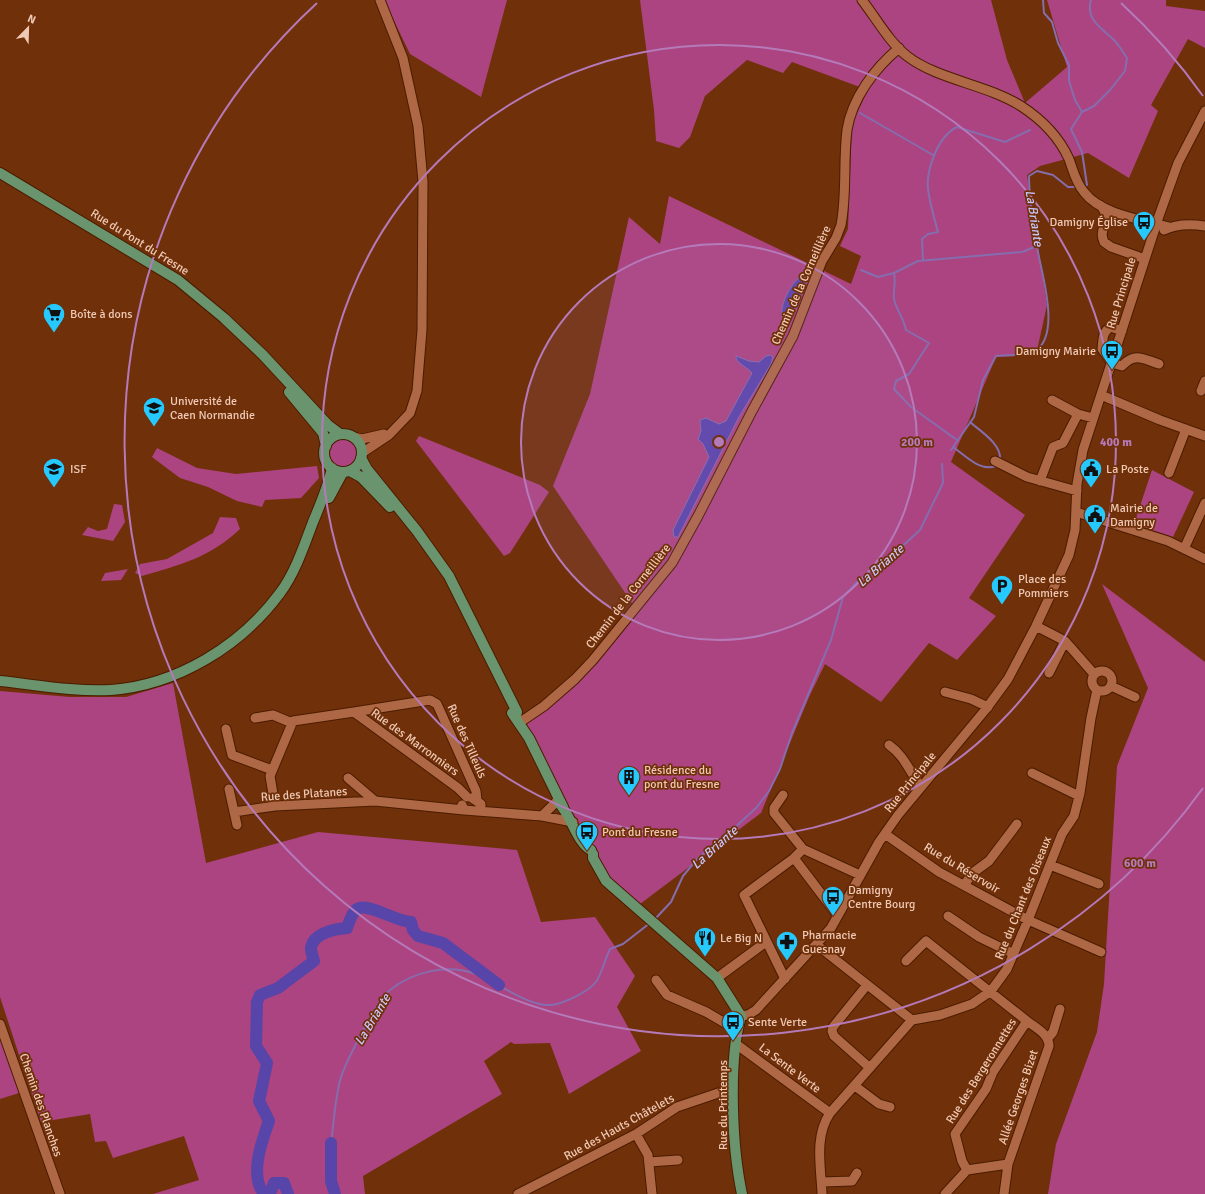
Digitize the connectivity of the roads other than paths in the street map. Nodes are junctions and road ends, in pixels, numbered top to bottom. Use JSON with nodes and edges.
{"nodes":[{"id":1,"x":380,"y":0,"type":"edge"},
{"id":2,"x":862,"y":0,"type":"edge"},
{"id":3,"x":899,"y":48,"type":"junction"},
{"id":4,"x":1205,"y":111,"type":"edge"},
{"id":5,"x":0,"y":173,"type":"edge"},
{"id":6,"x":1099,"y":204,"type":"junction"},
{"id":7,"x":1116,"y":212,"type":"junction"},
{"id":8,"x":1107,"y":218,"type":"junction"},
{"id":9,"x":1156,"y":225,"type":"junction"},
{"id":10,"x":1205,"y":226,"type":"edge"},
{"id":11,"x":1169,"y":227,"type":"junction"},
{"id":12,"x":1152,"y":236,"type":"junction"},
{"id":13,"x":1145,"y":259,"type":"junction"},
{"id":14,"x":1122,"y":331,"type":"junction"},
{"id":15,"x":254,"y":348,"type":"junction"},
{"id":16,"x":1112,"y":363,"type":"junction"},
{"id":17,"x":1159,"y":364,"type":"dead end"},
{"id":18,"x":1205,"y":381,"type":"edge"},
{"id":19,"x":1201,"y":391,"type":"dead end"},
{"id":20,"x":1101,"y":395,"type":"junction"},
{"id":21,"x":1052,"y":400,"type":"dead end"},
{"id":22,"x":1078,"y":414,"type":"junction"},
{"id":23,"x":1093,"y":418,"type":"junction"},
{"id":24,"x":1186,"y":429,"type":"junction"},
{"id":25,"x":394,"y":430,"type":"junction"},
{"id":26,"x":340,"y":434,"type":"junction"},
{"id":27,"x":1205,"y":436,"type":"edge"},
{"id":28,"x":353,"y":437,"type":"junction"},
{"id":29,"x":326,"y":446,"type":"junction"},
{"id":30,"x":362,"y":455,"type":"junction"},
{"id":31,"x":999,"y":463,"type":"dead end"},
{"id":32,"x":332,"y":468,"type":"junction"},
{"id":33,"x":347,"y":472,"type":"junction"},
{"id":34,"x":1169,"y":473,"type":"dead end"},
{"id":35,"x":1040,"y":481,"type":"junction"},
{"id":36,"x":1077,"y":491,"type":"junction"},
{"id":37,"x":1205,"y":503,"type":"edge"},
{"id":38,"x":1076,"y":512,"type":"junction"},
{"id":39,"x":428,"y":546,"type":"junction"},
{"id":40,"x":1184,"y":549,"type":"junction"},
{"id":41,"x":1205,"y":559,"type":"edge"},
{"id":42,"x":289,"y":578,"type":"junction"},
{"id":43,"x":1036,"y":626,"type":"junction"},
{"id":44,"x":1065,"y":641,"type":"junction"},
{"id":45,"x":1049,"y":673,"type":"dead end"},
{"id":46,"x":1094,"y":674,"type":"junction"},
{"id":47,"x":0,"y":681,"type":"edge"},
{"id":48,"x":1111,"y":686,"type":"junction"},
{"id":49,"x":1097,"y":690,"type":"junction"},
{"id":50,"x":945,"y":692,"type":"dead end"},
{"id":51,"x":1135,"y":696,"type":"dead end"},
{"id":52,"x":988,"y":707,"type":"junction"},
{"id":53,"x":354,"y":712,"type":"junction"},
{"id":54,"x":255,"y":718,"type":"dead end"},
{"id":55,"x":518,"y":722,"type":"junction"},
{"id":56,"x":292,"y":723,"type":"junction"},
{"id":57,"x":226,"y":729,"type":"dead end"},
{"id":58,"x":889,"y":745,"type":"dead end"},
{"id":59,"x":272,"y":770,"type":"junction"},
{"id":60,"x":1032,"y":773,"type":"dead end"},
{"id":61,"x":348,"y":778,"type":"dead end"},
{"id":62,"x":921,"y":787,"type":"junction"},
{"id":63,"x":228,"y":789,"type":"dead end"},
{"id":64,"x":783,"y":795,"type":"dead end"},
{"id":65,"x":1079,"y":796,"type":"junction"},
{"id":66,"x":466,"y":798,"type":"junction"},
{"id":67,"x":477,"y":800,"type":"junction"},
{"id":68,"x":375,"y":801,"type":"junction"},
{"id":69,"x":560,"y":804,"type":"junction"},
{"id":70,"x":275,"y":806,"type":"junction"},
{"id":71,"x":464,"y":810,"type":"junction"},
{"id":72,"x":481,"y":810,"type":"junction"},
{"id":73,"x":234,"y":812,"type":"junction"},
{"id":74,"x":542,"y":816,"type":"junction"},
{"id":75,"x":572,"y":822,"type":"junction"},
{"id":76,"x":1017,"y":824,"type":"dead end"},
{"id":77,"x":237,"y":825,"type":"dead end"},
{"id":78,"x":885,"y":834,"type":"junction"},
{"id":79,"x":803,"y":849,"type":"junction"},
{"id":80,"x":794,"y":858,"type":"junction"},
{"id":81,"x":1050,"y":865,"type":"junction"},
{"id":82,"x":860,"y":875,"type":"junction"},
{"id":83,"x":1098,"y":884,"type":"dead end"},
{"id":84,"x":964,"y":885,"type":"junction"},
{"id":85,"x":838,"y":916,"type":"junction"},
{"id":86,"x":948,"y":916,"type":"dead end"},
{"id":87,"x":1028,"y":920,"type":"junction"},
{"id":88,"x":766,"y":942,"type":"junction"},
{"id":89,"x":817,"y":945,"type":"junction"},
{"id":90,"x":1101,"y":952,"type":"dead end"},
{"id":91,"x":1014,"y":954,"type":"junction"},
{"id":92,"x":906,"y":961,"type":"dead end"},
{"id":93,"x":717,"y":978,"type":"junction"},
{"id":94,"x":785,"y":979,"type":"junction"},
{"id":95,"x":656,"y":980,"type":"dead end"},
{"id":96,"x":867,"y":985,"type":"junction"},
{"id":97,"x":991,"y":991,"type":"junction"},
{"id":98,"x":1060,"y":1009,"type":"dead end"},
{"id":99,"x":741,"y":1016,"type":"junction"},
{"id":100,"x":912,"y":1020,"type":"junction"},
{"id":101,"x":1027,"y":1021,"type":"junction"},
{"id":102,"x":0,"y":1024,"type":"edge"},
{"id":103,"x":737,"y":1030,"type":"junction"},
{"id":104,"x":1048,"y":1038,"type":"junction"},
{"id":105,"x":736,"y":1044,"type":"junction"},
{"id":106,"x":870,"y":1068,"type":"junction"},
{"id":107,"x":855,"y":1086,"type":"junction"},
{"id":108,"x":733,"y":1088,"type":"junction"},
{"id":109,"x":890,"y":1107,"type":"dead end"},
{"id":110,"x":830,"y":1113,"type":"junction"},
{"id":111,"x":636,"y":1134,"type":"junction"},
{"id":112,"x":678,"y":1160,"type":"dead end"},
{"id":113,"x":649,"y":1162,"type":"junction"},
{"id":114,"x":1008,"y":1164,"type":"junction"},
{"id":115,"x":967,"y":1170,"type":"junction"},
{"id":116,"x":857,"y":1173,"type":"dead end"},
{"id":117,"x":822,"y":1182,"type":"junction"},
{"id":118,"x":60,"y":1194,"type":"edge"},
{"id":119,"x":518,"y":1194,"type":"edge"},
{"id":120,"x":652,"y":1194,"type":"edge"},
{"id":121,"x":742,"y":1194,"type":"edge"},
{"id":122,"x":822,"y":1194,"type":"edge"},
{"id":123,"x":944,"y":1194,"type":"edge"},
{"id":124,"x":1004,"y":1194,"type":"edge"}],
"edges":[{"from":1,"to":25,"type":"street"},
{"from":2,"to":3,"type":"street"},
{"from":3,"to":6,"type":"street"},
{"from":3,"to":55,"type":"street","name":"Chemin de la Corneillière"},
{"from":4,"to":9,"type":"street","name":"Rue Principale"},
{"from":5,"to":15,"type":"main road","name":"Rue du Pont du Fresne"},
{"from":6,"to":7,"type":"street"},
{"from":6,"to":8,"type":"street"},
{"from":7,"to":8,"type":"street"},
{"from":7,"to":9,"type":"street"},
{"from":8,"to":13,"type":"street"},
{"from":9,"to":11,"type":"street"},
{"from":9,"to":12,"type":"street","name":"Rue Principale"},
{"from":10,"to":11,"type":"street"},
{"from":11,"to":12,"type":"street"},
{"from":12,"to":13,"type":"street","name":"Rue Principale"},
{"from":13,"to":14,"type":"street","name":"Rue Principale"},
{"from":14,"to":16,"type":"street","name":"Rue Principale"},
{"from":14,"to":16,"type":"street"},
{"from":15,"to":26,"type":"main road","name":"Rue du Pont du Fresne"},
{"from":15,"to":29,"type":"main road","name":"Rue du Pont du Fresne"},
{"from":16,"to":17,"type":"street"},
{"from":16,"to":20,"type":"street","name":"Rue Principale"},
{"from":18,"to":19,"type":"street"},
{"from":20,"to":23,"type":"street","name":"Rue Principale"},
{"from":20,"to":24,"type":"street"},
{"from":21,"to":22,"type":"street"},
{"from":22,"to":23,"type":"street"},
{"from":22,"to":35,"type":"street"},
{"from":23,"to":36,"type":"street","name":"Rue Principale"},
{"from":24,"to":27,"type":"street"},
{"from":24,"to":34,"type":"street"},
{"from":25,"to":28,"type":"street"},
{"from":25,"to":30,"type":"street"},
{"from":26,"to":28,"type":"main road"},
{"from":26,"to":29,"type":"main road"},
{"from":28,"to":30,"type":"main road"},
{"from":29,"to":32,"type":"main road"},
{"from":30,"to":33,"type":"main road"},
{"from":30,"to":39,"type":"main road"},
{"from":31,"to":35,"type":"street"},
{"from":32,"to":33,"type":"main road"},
{"from":32,"to":42,"type":"main road"},
{"from":33,"to":39,"type":"main road"},
{"from":33,"to":42,"type":"main road"},
{"from":35,"to":36,"type":"street"},
{"from":36,"to":38,"type":"street","name":"Rue Principale"},
{"from":37,"to":40,"type":"street"},
{"from":38,"to":40,"type":"street"},
{"from":38,"to":43,"type":"street","name":"Rue Principale"},
{"from":39,"to":55,"type":"main road"},
{"from":40,"to":41,"type":"street"},
{"from":42,"to":47,"type":"main road"},
{"from":43,"to":44,"type":"street"},
{"from":43,"to":52,"type":"street","name":"Rue Principale"},
{"from":44,"to":45,"type":"street"},
{"from":44,"to":46,"type":"street"},
{"from":46,"to":48,"type":"street"},
{"from":46,"to":49,"type":"street"},
{"from":48,"to":49,"type":"street"},
{"from":48,"to":51,"type":"street"},
{"from":49,"to":65,"type":"street","name":"Rue du Chant des Oiseaux"},
{"from":50,"to":52,"type":"street"},
{"from":52,"to":62,"type":"street","name":"Rue Principale"},
{"from":53,"to":56,"type":"street","name":"Rue des Marronniers"},
{"from":53,"to":66,"type":"street","name":"Rue des Marronniers"},
{"from":53,"to":67,"type":"street","name":"Rue des Tilleuls"},
{"from":54,"to":56,"type":"street"},
{"from":55,"to":69,"type":"main road"},
{"from":56,"to":59,"type":"street"},
{"from":57,"to":59,"type":"street"},
{"from":58,"to":62,"type":"street"},
{"from":59,"to":70,"type":"street"},
{"from":60,"to":65,"type":"street"},
{"from":61,"to":68,"type":"street","name":"Rue des Platanes"},
{"from":62,"to":78,"type":"street","name":"Rue Principale"},
{"from":63,"to":73,"type":"street"},
{"from":64,"to":79,"type":"street"},
{"from":65,"to":81,"type":"street","name":"Rue du Chant des Oiseaux"},
{"from":66,"to":67,"type":"street"},
{"from":66,"to":71,"type":"street"},
{"from":67,"to":72,"type":"street","name":"Rue des Tilleuls"},
{"from":68,"to":70,"type":"street","name":"Rue des Platanes"},
{"from":68,"to":71,"type":"street","name":"Rue des Platanes"},
{"from":69,"to":74,"type":"street"},
{"from":69,"to":75,"type":"main road"},
{"from":70,"to":73,"type":"street","name":"Rue des Platanes"},
{"from":71,"to":72,"type":"street","name":"Rue des Platanes"},
{"from":72,"to":74,"type":"street"},
{"from":73,"to":77,"type":"street"},
{"from":74,"to":75,"type":"street"},
{"from":75,"to":93,"type":"main road"},
{"from":76,"to":84,"type":"street"},
{"from":78,"to":82,"type":"street","name":"Rue Principale"},
{"from":78,"to":84,"type":"street","name":"Rue du Réservoir"},
{"from":79,"to":80,"type":"street"},
{"from":79,"to":82,"type":"street"},
{"from":80,"to":85,"type":"street"},
{"from":80,"to":88,"type":"street"},
{"from":81,"to":83,"type":"street"},
{"from":81,"to":87,"type":"street","name":"Rue du Chant des Oiseaux"},
{"from":82,"to":85,"type":"street","name":"Rue Principale"},
{"from":84,"to":87,"type":"street","name":"Rue du Réservoir"},
{"from":85,"to":89,"type":"street","name":"Rue Principale"},
{"from":86,"to":91,"type":"street"},
{"from":87,"to":90,"type":"street","name":"Rue du Réservoir"},
{"from":87,"to":91,"type":"street","name":"Rue du Chant des Oiseaux"},
{"from":88,"to":93,"type":"street"},
{"from":88,"to":94,"type":"street"},
{"from":89,"to":94,"type":"street","name":"Rue Principale"},
{"from":89,"to":96,"type":"street"},
{"from":91,"to":97,"type":"street","name":"Rue du Chant des Oiseaux"},
{"from":92,"to":97,"type":"street","name":"Rue des Bergeronnettes"},
{"from":93,"to":99,"type":"main road"},
{"from":94,"to":99,"type":"street","name":"Rue Principale"},
{"from":95,"to":103,"type":"street"},
{"from":96,"to":100,"type":"street"},
{"from":96,"to":106,"type":"street"},
{"from":97,"to":100,"type":"street","name":"Rue du Chant des Oiseaux"},
{"from":97,"to":101,"type":"street","name":"Rue des Bergeronnettes"},
{"from":98,"to":104,"type":"street","name":"Allée Georges Bizet"},
{"from":99,"to":103,"type":"main road","name":"Rue du Printemps"},
{"from":100,"to":106,"type":"street"},
{"from":101,"to":104,"type":"street","name":"Allée Georges Bizet"},
{"from":101,"to":115,"type":"street","name":"Rue des Bergeronnettes"},
{"from":102,"to":118,"type":"street","name":"Chemin des Planches"},
{"from":103,"to":105,"type":"main road","name":"Rue du Printemps"},
{"from":104,"to":114,"type":"street","name":"Allée Georges Bizet"},
{"from":105,"to":108,"type":"main road","name":"Rue du Printemps"},
{"from":105,"to":110,"type":"street","name":"La Sente Verte"},
{"from":106,"to":107,"type":"street"},
{"from":107,"to":109,"type":"street"},
{"from":107,"to":110,"type":"street"},
{"from":108,"to":111,"type":"street","name":"Rue des Hauts Châtelets"},
{"from":108,"to":121,"type":"main road","name":"Rue du Printemps"},
{"from":110,"to":117,"type":"street"},
{"from":111,"to":113,"type":"street"},
{"from":111,"to":119,"type":"street","name":"Rue des Hauts Châtelets"},
{"from":112,"to":113,"type":"street"},
{"from":113,"to":120,"type":"street"},
{"from":114,"to":115,"type":"street"},
{"from":114,"to":124,"type":"street","name":"Allée Georges Bizet"},
{"from":115,"to":123,"type":"street"},
{"from":116,"to":117,"type":"street"},
{"from":117,"to":122,"type":"street"}]}
